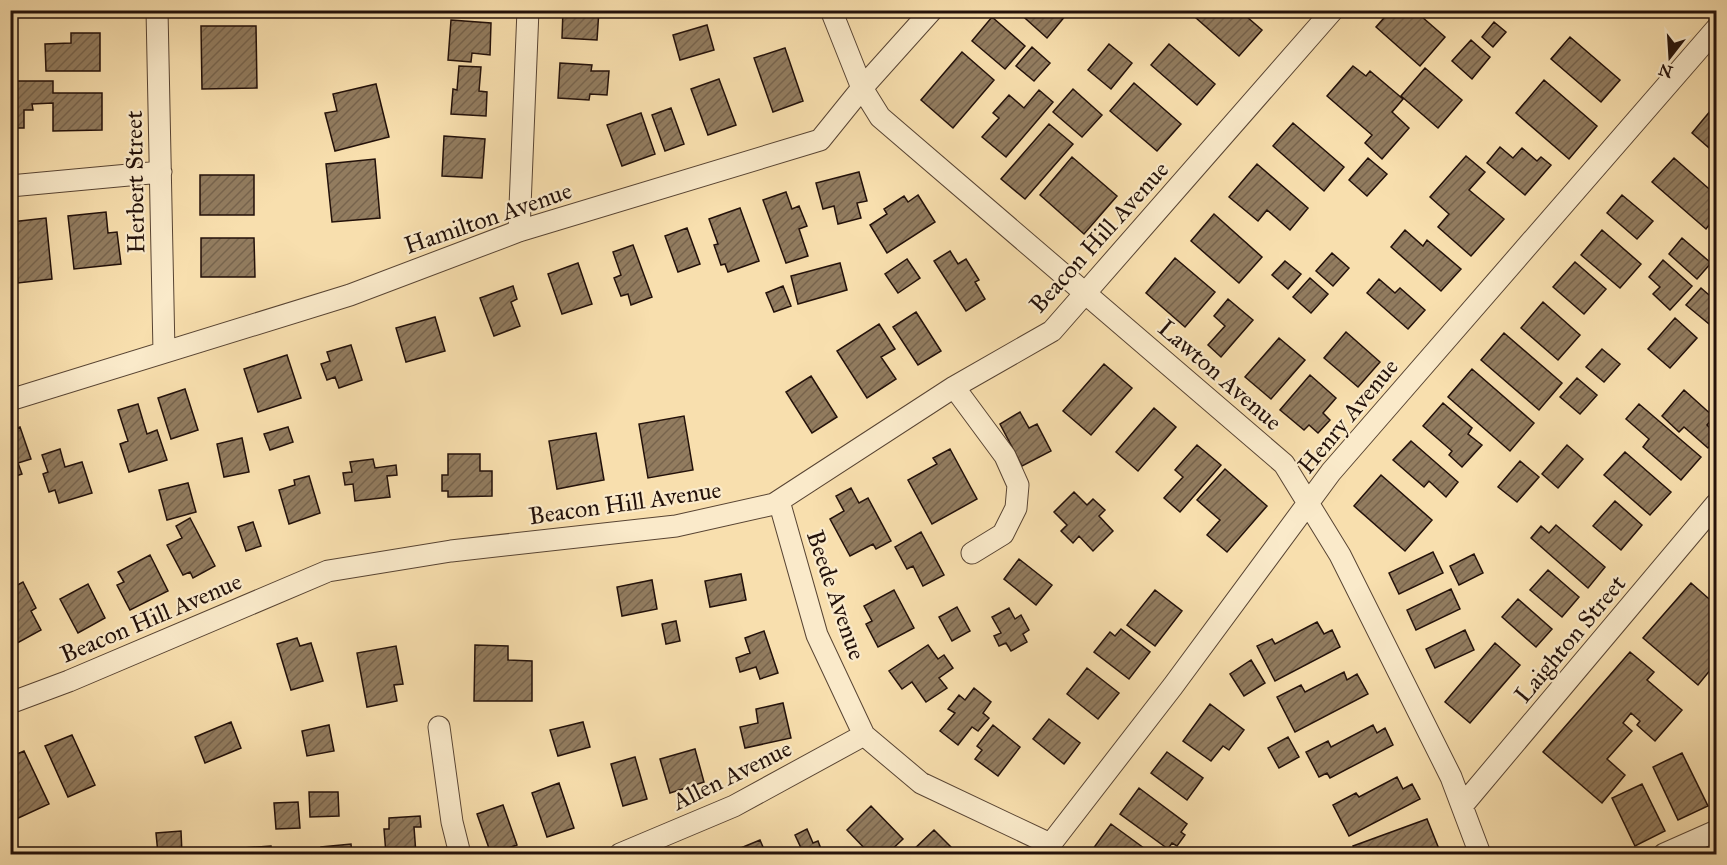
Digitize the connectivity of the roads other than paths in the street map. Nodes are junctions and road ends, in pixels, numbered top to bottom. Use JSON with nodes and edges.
{"nodes":[{"id":1,"x":157,"y":10,"type":"edge"},
{"id":2,"x":528,"y":10,"type":"edge"},
{"id":3,"x":831,"y":10,"type":"edge"},
{"id":4,"x":932,"y":10,"type":"edge"},
{"id":5,"x":1333,"y":10,"type":"edge"},
{"id":6,"x":1716,"y":29,"type":"edge"},
{"id":7,"x":862,"y":88,"type":"junction"},
{"id":8,"x":161,"y":172,"type":"junction"},
{"id":9,"x":10,"y":186,"type":"edge"},
{"id":10,"x":519,"y":231,"type":"junction"},
{"id":11,"x":1085,"y":293,"type":"junction"},
{"id":12,"x":164,"y":352,"type":"junction"},
{"id":13,"x":954,"y":387,"type":"junction"},
{"id":14,"x":10,"y":400,"type":"edge"},
{"id":15,"x":779,"y":501,"type":"junction"},
{"id":16,"x":1308,"y":504,"type":"junction"},
{"id":17,"x":1714,"y":515,"type":"edge"},
{"id":18,"x":972,"y":553,"type":"dead end"},
{"id":19,"x":10,"y":703,"type":"edge"},
{"id":20,"x":439,"y":727,"type":"dead end"},
{"id":21,"x":864,"y":735,"type":"junction"},
{"id":22,"x":1462,"y":806,"type":"junction"},
{"id":23,"x":1716,"y":831,"type":"edge"},
{"id":24,"x":1046,"y":849,"type":"edge"},
{"id":25,"x":460,"y":855,"type":"edge"},
{"id":26,"x":620,"y":855,"type":"edge"},
{"id":27,"x":1480,"y":855,"type":"edge"},
{"id":28,"x":1664,"y":855,"type":"edge"}],
"edges":[{"from":1,"to":8,"type":"street","name":"Herbert Street"},
{"from":2,"to":10,"type":"street"},
{"from":3,"to":7,"type":"street","name":"Lawton Avenue"},
{"from":4,"to":7,"type":"street","name":"Hamilton Avenue"},
{"from":5,"to":11,"type":"street","name":"Beacon Hill Avenue"},
{"from":6,"to":16,"type":"street","name":"Henry Avenue"},
{"from":7,"to":10,"type":"street","name":"Hamilton Avenue"},
{"from":7,"to":11,"type":"street","name":"Lawton Avenue"},
{"from":8,"to":9,"type":"street"},
{"from":8,"to":12,"type":"street","name":"Herbert Street"},
{"from":10,"to":12,"type":"street","name":"Hamilton Avenue"},
{"from":11,"to":13,"type":"street","name":"Beacon Hill Avenue"},
{"from":11,"to":16,"type":"street","name":"Lawton Avenue"},
{"from":12,"to":14,"type":"street","name":"Hamilton Avenue"},
{"from":13,"to":15,"type":"street","name":"Beacon Hill Avenue"},
{"from":13,"to":18,"type":"street"},
{"from":15,"to":19,"type":"street","name":"Beacon Hill Avenue"},
{"from":15,"to":21,"type":"street","name":"Beede Avenue"},
{"from":16,"to":22,"type":"street","name":"Lawton Avenue"},
{"from":16,"to":24,"type":"street","name":"Henry Avenue"},
{"from":17,"to":22,"type":"street","name":"Laighton Street"},
{"from":20,"to":25,"type":"street"},
{"from":21,"to":24,"type":"street","name":"Beede Avenue"},
{"from":21,"to":26,"type":"street","name":"Allen Avenue"},
{"from":22,"to":27,"type":"street","name":"Lawton Avenue"},
{"from":23,"to":28,"type":"street"}]}
